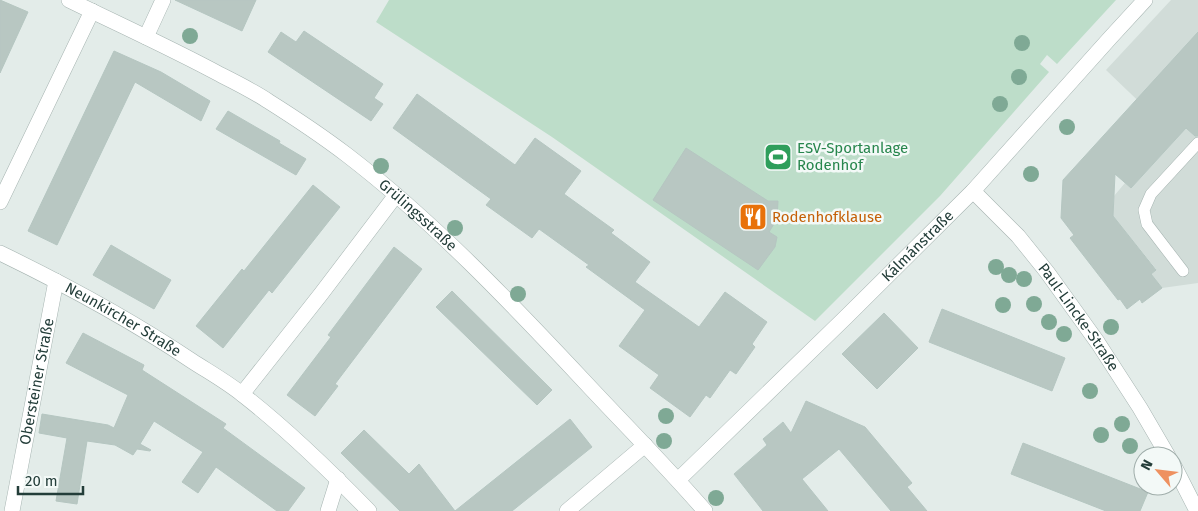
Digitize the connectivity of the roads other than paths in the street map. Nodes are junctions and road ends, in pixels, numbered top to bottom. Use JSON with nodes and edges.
{"nodes":[{"id":1,"x":68,"y":0,"type":"edge"},
{"id":2,"x":163,"y":0,"type":"edge"},
{"id":3,"x":1145,"y":0,"type":"edge"},
{"id":4,"x":92,"y":11,"type":"junction"},
{"id":5,"x":146,"y":36,"type":"junction"},
{"id":6,"x":1198,"y":142,"type":"edge"},
{"id":7,"x":974,"y":191,"type":"junction"},
{"id":8,"x":396,"y":195,"type":"junction"},
{"id":9,"x":0,"y":202,"type":"edge"},
{"id":10,"x":0,"y":253,"type":"edge"},
{"id":11,"x":1183,"y":271,"type":"dead end"},
{"id":12,"x":56,"y":281,"type":"junction"},
{"id":13,"x":242,"y":394,"type":"junction"},
{"id":14,"x":645,"y":446,"type":"junction"},
{"id":15,"x":1162,"y":446,"type":"edge"},
{"id":16,"x":338,"y":479,"type":"junction"},
{"id":17,"x":678,"y":480,"type":"junction"},
{"id":18,"x":1183,"y":484,"type":"edge"},
{"id":19,"x":12,"y":511,"type":"edge"},
{"id":20,"x":328,"y":511,"type":"edge"},
{"id":21,"x":369,"y":511,"type":"edge"},
{"id":22,"x":567,"y":511,"type":"edge"},
{"id":23,"x":705,"y":511,"type":"edge"},
{"id":24,"x":1197,"y":511,"type":"edge"}],
"edges":[{"from":1,"to":4,"type":"street","name":"Grülingsstraße"},
{"from":2,"to":5,"type":"street"},
{"from":3,"to":7,"type":"street","name":"Kálmánstraße"},
{"from":4,"to":5,"type":"street","name":"Grülingsstraße"},
{"from":4,"to":9,"type":"street"},
{"from":5,"to":8,"type":"street","name":"Grülingsstraße"},
{"from":6,"to":11,"type":"lane"},
{"from":7,"to":15,"type":"street","name":"Paul-Lincke-Straße"},
{"from":7,"to":17,"type":"street","name":"Kálmánstraße"},
{"from":8,"to":13,"type":"street"},
{"from":8,"to":14,"type":"street","name":"Grülingsstraße"},
{"from":10,"to":12,"type":"street","name":"Neunkircher Straße"},
{"from":12,"to":13,"type":"street","name":"Neunkircher Straße"},
{"from":12,"to":19,"type":"street","name":"Obersteiner Straße"},
{"from":13,"to":16,"type":"street","name":"Neunkircher Straße"},
{"from":14,"to":17,"type":"street","name":"Grülingsstraße"},
{"from":14,"to":22,"type":"street"},
{"from":16,"to":20,"type":"street"},
{"from":16,"to":21,"type":"street","name":"Neunkircher Straße"},
{"from":17,"to":23,"type":"street","name":"Grülingsstraße"},
{"from":18,"to":24,"type":"street"}]}
